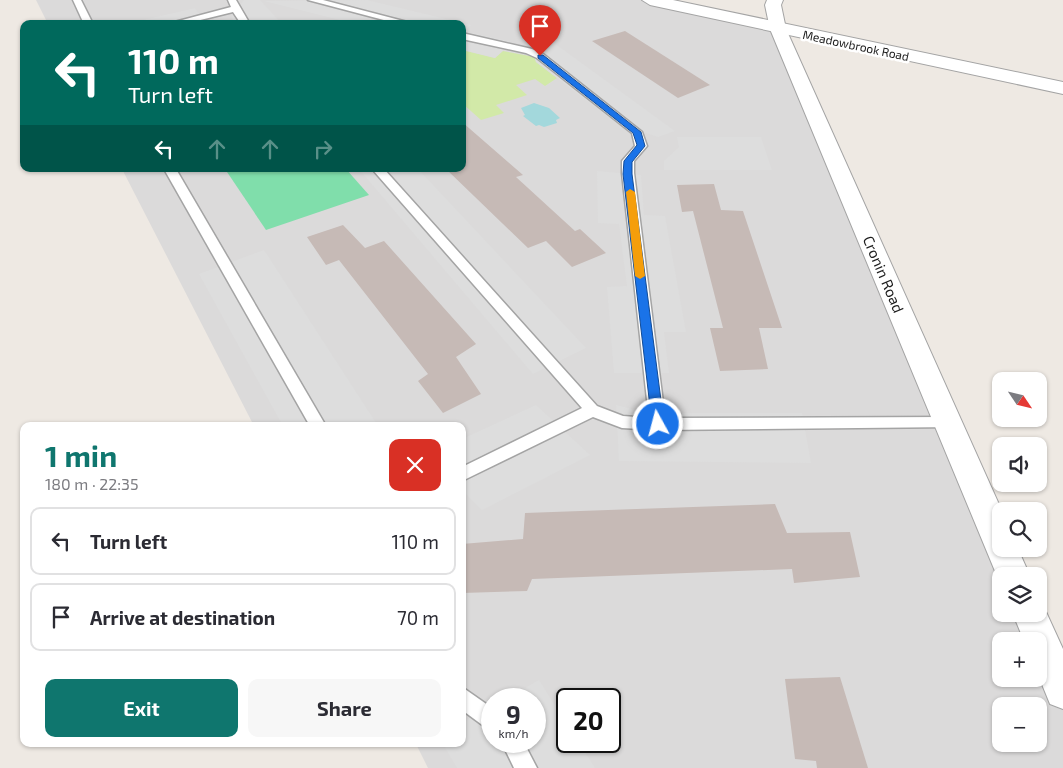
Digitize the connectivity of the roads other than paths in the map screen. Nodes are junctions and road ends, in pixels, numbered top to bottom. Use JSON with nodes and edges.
{"nodes":[{"id":1,"x":77,"y":0,"type":"edge"},
{"id":2,"x":312,"y":0,"type":"edge"},
{"id":3,"x":650,"y":0,"type":"edge"},
{"id":4,"x":775,"y":0,"type":"edge"},
{"id":5,"x":233,"y":4,"type":"edge"},
{"id":6,"x":87,"y":20,"type":"edge"},
{"id":7,"x":183,"y":20,"type":"edge"},
{"id":8,"x":243,"y":20,"type":"edge"},
{"id":9,"x":394,"y":20,"type":"edge"},
{"id":10,"x":778,"y":29,"type":"junction"},
{"id":11,"x":466,"y":37,"type":"edge"},
{"id":12,"x":1063,"y":88,"type":"edge"},
{"id":13,"x":172,"y":172,"type":"edge"},
{"id":14,"x":381,"y":172,"type":"edge"},
{"id":15,"x":592,"y":410,"type":"junction"},
{"id":16,"x":316,"y":422,"type":"edge"},
{"id":17,"x":658,"y":424,"type":"junction"},
{"id":18,"x":949,"y":424,"type":"junction"},
{"id":19,"x":466,"y":473,"type":"edge"},
{"id":20,"x":992,"y":524,"type":"edge"},
{"id":21,"x":1033,"y":622,"type":"edge"},
{"id":22,"x":1063,"y":691,"type":"edge"},
{"id":23,"x":466,"y":700,"type":"edge"},
{"id":24,"x":481,"y":712,"type":"edge"},
{"id":25,"x":518,"y":753,"type":"edge"},
{"id":26,"x":526,"y":768,"type":"edge"}],
"edges":[{"from":1,"to":6,"type":"lane"},
{"from":2,"to":9,"type":"lane"},
{"from":3,"to":10,"type":"street","name":"Meadowbrook Road"},
{"from":4,"to":10,"type":"street","name":"Cronin Road"},
{"from":5,"to":7,"type":"lane"},
{"from":5,"to":8,"type":"lane"},
{"from":10,"to":12,"type":"street","name":"Meadowbrook Road"},
{"from":10,"to":18,"type":"street","name":"Cronin Road"},
{"from":11,"to":17,"type":"lane"},
{"from":13,"to":16,"type":"lane"},
{"from":14,"to":15,"type":"lane"},
{"from":15,"to":17,"type":"lane"},
{"from":15,"to":19,"type":"lane"},
{"from":17,"to":18,"type":"lane"},
{"from":18,"to":20,"type":"street","name":"Cronin Road"},
{"from":21,"to":22,"type":"street"},
{"from":23,"to":24,"type":"lane"},
{"from":25,"to":26,"type":"lane"}]}
